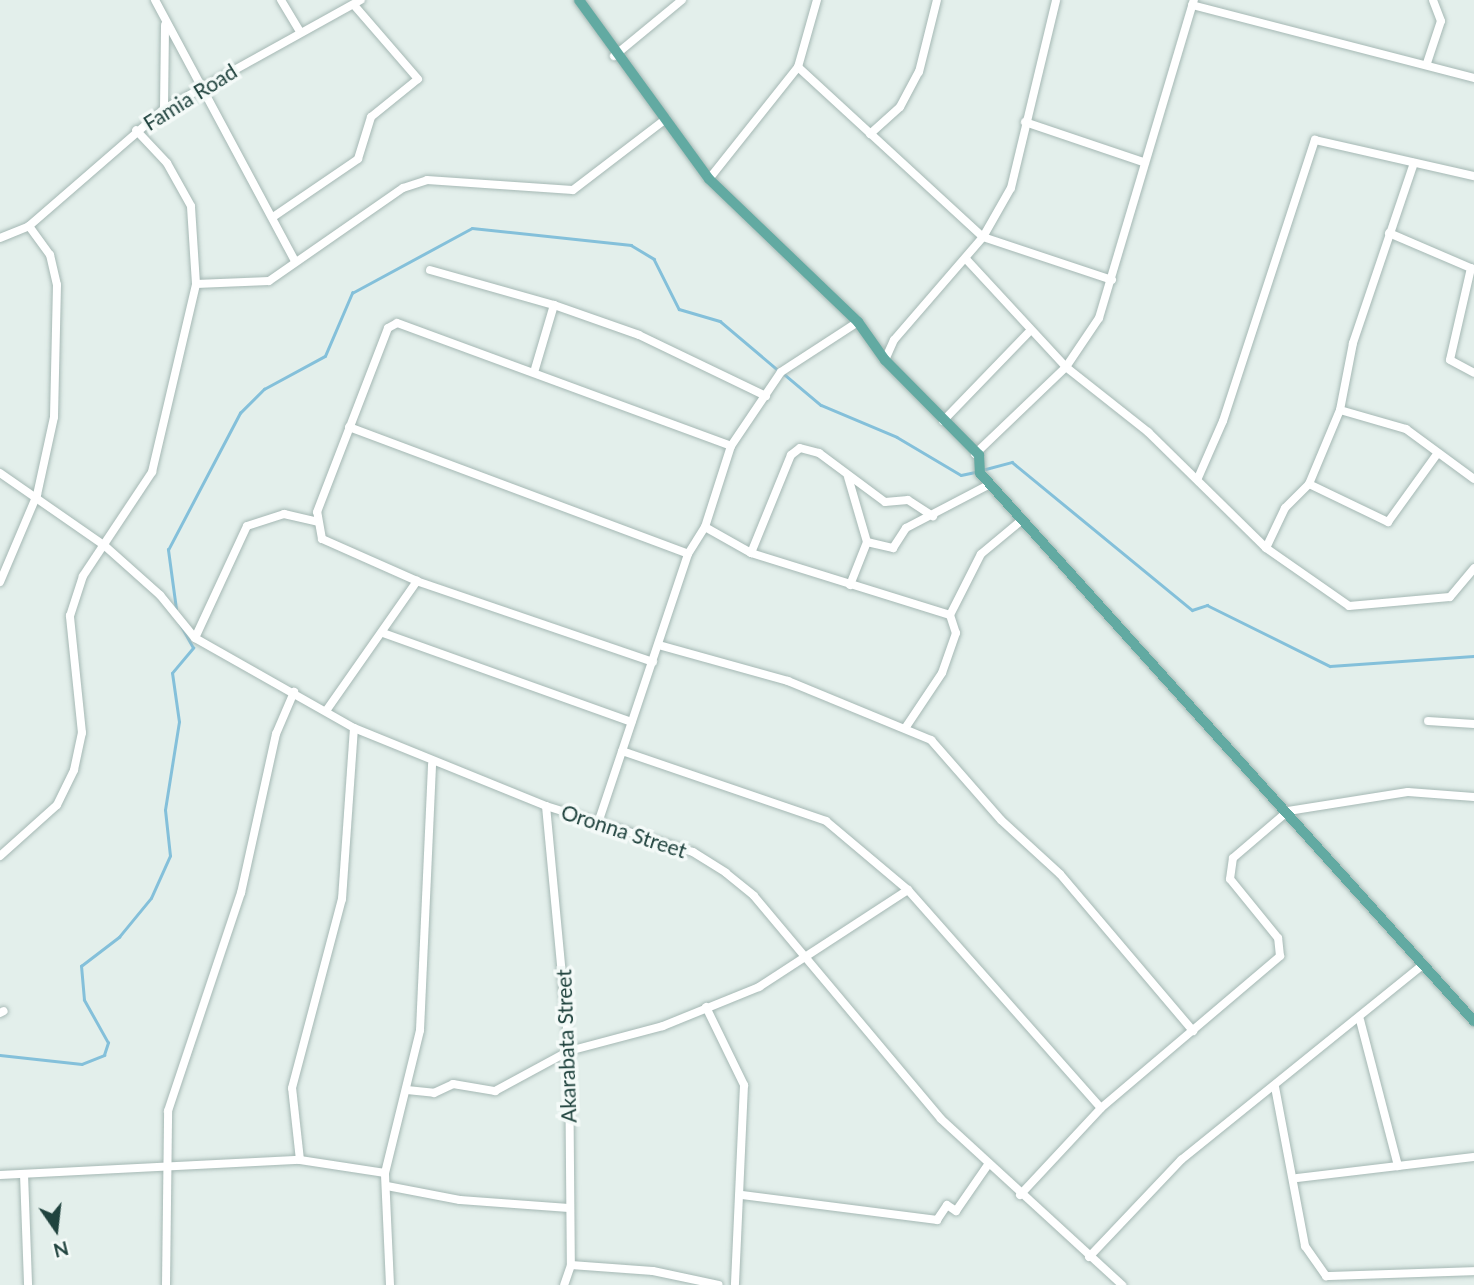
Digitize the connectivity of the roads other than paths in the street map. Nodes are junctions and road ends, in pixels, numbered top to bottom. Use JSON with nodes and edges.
{"nodes":[{"id":1,"x":155,"y":0,"type":"edge"},
{"id":2,"x":281,"y":0,"type":"edge"},
{"id":3,"x":579,"y":0,"type":"edge"},
{"id":4,"x":817,"y":0,"type":"edge"},
{"id":5,"x":937,"y":0,"type":"edge"},
{"id":6,"x":1056,"y":0,"type":"edge"},
{"id":7,"x":1433,"y":0,"type":"edge"},
{"id":8,"x":677,"y":1,"type":"edge"},
{"id":9,"x":1193,"y":2,"type":"edge"},
{"id":10,"x":358,"y":3,"type":"edge"},
{"id":11,"x":165,"y":22,"type":"junction"},
{"id":12,"x":300,"y":33,"type":"junction"},
{"id":13,"x":614,"y":56,"type":"junction"},
{"id":14,"x":1427,"y":64,"type":"junction"},
{"id":15,"x":798,"y":67,"type":"junction"},
{"id":16,"x":1474,"y":78,"type":"edge"},
{"id":17,"x":200,"y":88,"type":"junction"},
{"id":18,"x":164,"y":109,"type":"junction"},
{"id":19,"x":666,"y":119,"type":"junction"},
{"id":20,"x":1026,"y":122,"type":"junction"},
{"id":21,"x":136,"y":130,"type":"junction"},
{"id":22,"x":870,"y":134,"type":"junction"},
{"id":23,"x":1143,"y":162,"type":"junction"},
{"id":24,"x":1414,"y":163,"type":"junction"},
{"id":25,"x":1474,"y":176,"type":"edge"},
{"id":26,"x":709,"y":179,"type":"junction"},
{"id":27,"x":273,"y":217,"type":"junction"},
{"id":28,"x":29,"y":226,"type":"junction"},
{"id":29,"x":1389,"y":233,"type":"junction"},
{"id":30,"x":983,"y":237,"type":"junction"},
{"id":31,"x":0,"y":238,"type":"edge"},
{"id":32,"x":966,"y":259,"type":"junction"},
{"id":33,"x":295,"y":261,"type":"junction"},
{"id":34,"x":1472,"y":269,"type":"edge"},
{"id":35,"x":430,"y":270,"type":"dead end"},
{"id":36,"x":1112,"y":280,"type":"junction"},
{"id":37,"x":196,"y":284,"type":"junction"},
{"id":38,"x":554,"y":305,"type":"junction"},
{"id":39,"x":858,"y":322,"type":"junction"},
{"id":40,"x":1028,"y":333,"type":"junction"},
{"id":41,"x":885,"y":360,"type":"junction"},
{"id":42,"x":1066,"y":367,"type":"junction"},
{"id":43,"x":534,"y":369,"type":"junction"},
{"id":44,"x":1474,"y":373,"type":"edge"},
{"id":45,"x":766,"y":396,"type":"junction"},
{"id":46,"x":1340,"y":410,"type":"junction"},
{"id":47,"x":943,"y":421,"type":"junction"},
{"id":48,"x":349,"y":428,"type":"junction"},
{"id":49,"x":732,"y":446,"type":"junction"},
{"id":50,"x":977,"y":454,"type":"junction"},
{"id":51,"x":1437,"y":454,"type":"junction"},
{"id":52,"x":0,"y":473,"type":"edge"},
{"id":53,"x":848,"y":477,"type":"junction"},
{"id":54,"x":1198,"y":478,"type":"junction"},
{"id":55,"x":1474,"y":479,"type":"edge"},
{"id":56,"x":990,"y":484,"type":"junction"},
{"id":57,"x":1309,"y":484,"type":"junction"},
{"id":58,"x":37,"y":495,"type":"junction"},
{"id":59,"x":933,"y":516,"type":"junction"},
{"id":60,"x":1022,"y":520,"type":"junction"},
{"id":61,"x":318,"y":522,"type":"junction"},
{"id":62,"x":705,"y":527,"type":"junction"},
{"id":63,"x":867,"y":542,"type":"junction"},
{"id":64,"x":105,"y":546,"type":"junction"},
{"id":65,"x":1266,"y":548,"type":"junction"},
{"id":66,"x":751,"y":553,"type":"junction"},
{"id":67,"x":688,"y":554,"type":"junction"},
{"id":68,"x":1474,"y":568,"type":"edge"},
{"id":69,"x":417,"y":581,"type":"junction"},
{"id":70,"x":0,"y":582,"type":"edge"},
{"id":71,"x":850,"y":585,"type":"junction"},
{"id":72,"x":950,"y":615,"type":"junction"},
{"id":73,"x":383,"y":633,"type":"junction"},
{"id":74,"x":195,"y":638,"type":"junction"},
{"id":75,"x":662,"y":646,"type":"junction"},
{"id":76,"x":653,"y":662,"type":"junction"},
{"id":77,"x":294,"y":692,"type":"junction"},
{"id":78,"x":326,"y":711,"type":"junction"},
{"id":79,"x":1428,"y":721,"type":"dead end"},
{"id":80,"x":632,"y":722,"type":"junction"},
{"id":81,"x":1474,"y":724,"type":"edge"},
{"id":82,"x":906,"y":727,"type":"junction"},
{"id":83,"x":354,"y":729,"type":"junction"},
{"id":84,"x":622,"y":751,"type":"junction"},
{"id":85,"x":432,"y":764,"type":"junction"},
{"id":86,"x":1474,"y":797,"type":"edge"},
{"id":87,"x":546,"y":806,"type":"junction"},
{"id":88,"x":1288,"y":811,"type":"junction"},
{"id":89,"x":598,"y":820,"type":"junction"},
{"id":90,"x":0,"y":856,"type":"edge"},
{"id":91,"x":908,"y":890,"type":"junction"},
{"id":92,"x":807,"y":957,"type":"junction"},
{"id":93,"x":1423,"y":965,"type":"junction"},
{"id":94,"x":706,"y":1007,"type":"junction"},
{"id":95,"x":1360,"y":1020,"type":"junction"},
{"id":96,"x":1474,"y":1021,"type":"edge"},
{"id":97,"x":1193,"y":1031,"type":"junction"},
{"id":98,"x":569,"y":1051,"type":"junction"},
{"id":99,"x":1275,"y":1087,"type":"junction"},
{"id":100,"x":407,"y":1090,"type":"junction"},
{"id":101,"x":1101,"y":1108,"type":"junction"},
{"id":102,"x":1474,"y":1157,"type":"edge"},
{"id":103,"x":300,"y":1160,"type":"junction"},
{"id":104,"x":987,"y":1166,"type":"junction"},
{"id":105,"x":1398,"y":1166,"type":"junction"},
{"id":106,"x":170,"y":1168,"type":"junction"},
{"id":107,"x":385,"y":1173,"type":"junction"},
{"id":108,"x":24,"y":1174,"type":"junction"},
{"id":109,"x":0,"y":1175,"type":"edge"},
{"id":110,"x":1297,"y":1178,"type":"junction"},
{"id":111,"x":387,"y":1186,"type":"junction"},
{"id":112,"x":742,"y":1195,"type":"junction"},
{"id":113,"x":1020,"y":1195,"type":"junction"},
{"id":114,"x":569,"y":1208,"type":"junction"},
{"id":115,"x":1088,"y":1257,"type":"junction"},
{"id":116,"x":571,"y":1265,"type":"junction"},
{"id":117,"x":1474,"y":1271,"type":"edge"},
{"id":118,"x":388,"y":1284,"type":"edge"},
{"id":119,"x":28,"y":1285,"type":"edge"},
{"id":120,"x":166,"y":1285,"type":"edge"},
{"id":121,"x":564,"y":1285,"type":"edge"},
{"id":122,"x":719,"y":1285,"type":"edge"},
{"id":123,"x":735,"y":1285,"type":"edge"},
{"id":124,"x":1122,"y":1285,"type":"edge"}],
"edges":[{"from":1,"to":11,"type":"street"},
{"from":2,"to":12,"type":"street"},
{"from":3,"to":13,"type":"main road"},
{"from":4,"to":15,"type":"street"},
{"from":5,"to":22,"type":"street"},
{"from":6,"to":20,"type":"street"},
{"from":7,"to":14,"type":"street"},
{"from":8,"to":13,"type":"street"},
{"from":9,"to":14,"type":"street"},
{"from":9,"to":23,"type":"street"},
{"from":10,"to":12,"type":"street","name":"Famia Road"},
{"from":10,"to":27,"type":"street"},
{"from":11,"to":17,"type":"street"},
{"from":11,"to":18,"type":"street"},
{"from":12,"to":17,"type":"street","name":"Famia Road"},
{"from":13,"to":19,"type":"main road"},
{"from":14,"to":16,"type":"street"},
{"from":15,"to":22,"type":"street"},
{"from":15,"to":26,"type":"street"},
{"from":17,"to":18,"type":"street","name":"Famia Road"},
{"from":17,"to":27,"type":"street"},
{"from":18,"to":21,"type":"street","name":"Famia Road"},
{"from":19,"to":26,"type":"main road"},
{"from":19,"to":33,"type":"street"},
{"from":20,"to":23,"type":"street"},
{"from":20,"to":30,"type":"street"},
{"from":21,"to":28,"type":"street","name":"Famia Road"},
{"from":21,"to":37,"type":"street"},
{"from":22,"to":30,"type":"street"},
{"from":23,"to":36,"type":"street"},
{"from":24,"to":25,"type":"street"},
{"from":24,"to":29,"type":"street"},
{"from":24,"to":54,"type":"street"},
{"from":26,"to":39,"type":"main road"},
{"from":27,"to":33,"type":"street"},
{"from":28,"to":31,"type":"street","name":"Famia Road"},
{"from":28,"to":58,"type":"street"},
{"from":29,"to":34,"type":"street"},
{"from":29,"to":46,"type":"street"},
{"from":30,"to":32,"type":"street"},
{"from":30,"to":36,"type":"street"},
{"from":32,"to":40,"type":"street"},
{"from":32,"to":41,"type":"street"},
{"from":33,"to":37,"type":"street"},
{"from":34,"to":44,"type":"street"},
{"from":35,"to":38,"type":"street"},
{"from":36,"to":42,"type":"street"},
{"from":37,"to":64,"type":"street"},
{"from":38,"to":43,"type":"street"},
{"from":38,"to":45,"type":"street"},
{"from":39,"to":41,"type":"main road"},
{"from":39,"to":45,"type":"street"},
{"from":40,"to":42,"type":"street"},
{"from":40,"to":47,"type":"street"},
{"from":41,"to":47,"type":"main road"},
{"from":42,"to":50,"type":"street"},
{"from":42,"to":54,"type":"street"},
{"from":43,"to":48,"type":"street"},
{"from":43,"to":49,"type":"street"},
{"from":45,"to":49,"type":"street"},
{"from":46,"to":51,"type":"street"},
{"from":46,"to":57,"type":"street"},
{"from":47,"to":50,"type":"main road"},
{"from":48,"to":61,"type":"street"},
{"from":48,"to":67,"type":"street"},
{"from":49,"to":62,"type":"street"},
{"from":50,"to":56,"type":"main road"},
{"from":51,"to":55,"type":"street"},
{"from":51,"to":57,"type":"street"},
{"from":52,"to":58,"type":"street"},
{"from":53,"to":59,"type":"street"},
{"from":53,"to":63,"type":"street"},
{"from":53,"to":66,"type":"street"},
{"from":54,"to":65,"type":"street"},
{"from":56,"to":59,"type":"street"},
{"from":56,"to":60,"type":"main road"},
{"from":57,"to":65,"type":"street"},
{"from":58,"to":64,"type":"street"},
{"from":58,"to":70,"type":"street"},
{"from":59,"to":63,"type":"street"},
{"from":60,"to":72,"type":"street"},
{"from":60,"to":88,"type":"main road"},
{"from":61,"to":69,"type":"street"},
{"from":61,"to":74,"type":"street"},
{"from":62,"to":66,"type":"street"},
{"from":62,"to":67,"type":"street"},
{"from":63,"to":71,"type":"street"},
{"from":64,"to":74,"type":"street"},
{"from":64,"to":90,"type":"street"},
{"from":65,"to":68,"type":"street"},
{"from":66,"to":71,"type":"street"},
{"from":67,"to":75,"type":"street"},
{"from":69,"to":73,"type":"street"},
{"from":69,"to":76,"type":"street"},
{"from":71,"to":72,"type":"street"},
{"from":72,"to":82,"type":"street"},
{"from":73,"to":78,"type":"street"},
{"from":73,"to":80,"type":"street"},
{"from":74,"to":77,"type":"street","name":"Oronna Street"},
{"from":75,"to":76,"type":"street"},
{"from":75,"to":82,"type":"street"},
{"from":76,"to":80,"type":"street"},
{"from":77,"to":78,"type":"street","name":"Oronna Street"},
{"from":77,"to":106,"type":"street"},
{"from":78,"to":83,"type":"street","name":"Oronna Street"},
{"from":79,"to":81,"type":"street"},
{"from":80,"to":84,"type":"street"},
{"from":82,"to":97,"type":"street"},
{"from":83,"to":85,"type":"street","name":"Oronna Street"},
{"from":83,"to":103,"type":"street"},
{"from":84,"to":89,"type":"street"},
{"from":84,"to":91,"type":"street"},
{"from":85,"to":87,"type":"street","name":"Oronna Street"},
{"from":85,"to":100,"type":"street"},
{"from":86,"to":88,"type":"street"},
{"from":87,"to":89,"type":"street","name":"Oronna Street"},
{"from":87,"to":98,"type":"street","name":"Akarabata Street"},
{"from":88,"to":93,"type":"main road"},
{"from":88,"to":97,"type":"street"},
{"from":89,"to":92,"type":"street","name":"Oronna Street"},
{"from":91,"to":92,"type":"street"},
{"from":91,"to":101,"type":"street"},
{"from":92,"to":94,"type":"street"},
{"from":92,"to":104,"type":"street","name":"Oronna Street"},
{"from":93,"to":95,"type":"street"},
{"from":93,"to":96,"type":"main road"},
{"from":94,"to":98,"type":"street"},
{"from":94,"to":112,"type":"street"},
{"from":95,"to":99,"type":"street"},
{"from":95,"to":105,"type":"street"},
{"from":97,"to":101,"type":"street"},
{"from":98,"to":100,"type":"street"},
{"from":98,"to":114,"type":"street","name":"Akarabata Street"},
{"from":99,"to":110,"type":"street"},
{"from":99,"to":115,"type":"street"},
{"from":100,"to":107,"type":"street"},
{"from":101,"to":113,"type":"street"},
{"from":102,"to":105,"type":"street"},
{"from":103,"to":106,"type":"street"},
{"from":103,"to":107,"type":"street"},
{"from":104,"to":112,"type":"street"},
{"from":104,"to":113,"type":"street","name":"Oronna Street"},
{"from":105,"to":110,"type":"street"},
{"from":106,"to":108,"type":"street"},
{"from":106,"to":120,"type":"street"},
{"from":107,"to":111,"type":"street"},
{"from":108,"to":109,"type":"street"},
{"from":108,"to":119,"type":"street"},
{"from":110,"to":117,"type":"street"},
{"from":111,"to":114,"type":"street"},
{"from":111,"to":118,"type":"street"},
{"from":112,"to":123,"type":"street"},
{"from":113,"to":115,"type":"street","name":"Oronna Street"},
{"from":114,"to":116,"type":"street","name":"Akarabata Street"},
{"from":115,"to":124,"type":"street","name":"Oronna Street"},
{"from":116,"to":121,"type":"street","name":"Akarabata Street"},
{"from":116,"to":122,"type":"street"}]}
